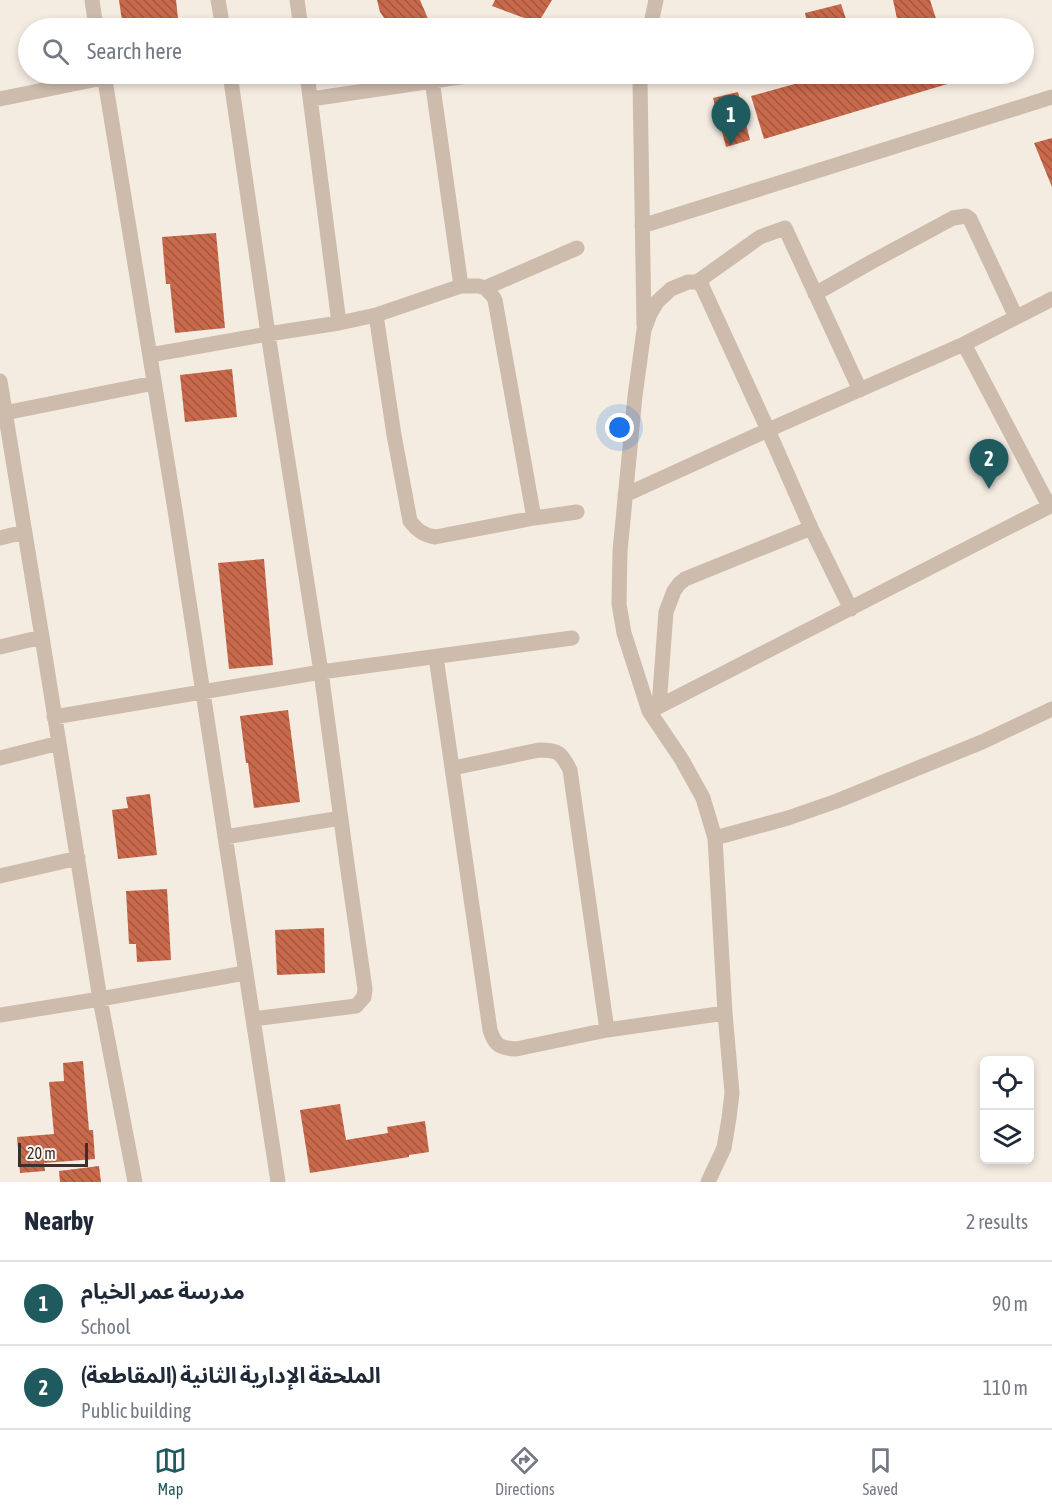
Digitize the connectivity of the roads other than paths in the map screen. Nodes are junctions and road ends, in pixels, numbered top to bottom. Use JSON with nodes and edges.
{"nodes":[{"id":1,"x":92,"y":0,"type":"edge"},
{"id":2,"x":218,"y":0,"type":"edge"},
{"id":3,"x":297,"y":0,"type":"edge"},
{"id":4,"x":656,"y":0,"type":"edge"},
{"id":5,"x":95,"y":18,"type":"edge"},
{"id":6,"x":221,"y":18,"type":"edge"},
{"id":7,"x":300,"y":18,"type":"edge"},
{"id":8,"x":652,"y":18,"type":"edge"},
{"id":9,"x":65,"y":84,"type":"edge"},
{"id":10,"x":105,"y":84,"type":"edge"},
{"id":11,"x":231,"y":84,"type":"edge"},
{"id":12,"x":309,"y":84,"type":"edge"},
{"id":13,"x":407,"y":84,"type":"edge"},
{"id":14,"x":433,"y":84,"type":"edge"},
{"id":15,"x":640,"y":84,"type":"edge"},
{"id":16,"x":1052,"y":97,"type":"edge"},
{"id":17,"x":0,"y":99,"type":"edge"},
{"id":18,"x":311,"y":99,"type":"junction"},
{"id":19,"x":642,"y":226,"type":"junction"},
{"id":20,"x":577,"y":248,"type":"dead end"},
{"id":21,"x":697,"y":282,"type":"junction"},
{"id":22,"x":461,"y":286,"type":"junction"},
{"id":23,"x":485,"y":288,"type":"junction"},
{"id":24,"x":815,"y":294,"type":"junction"},
{"id":25,"x":1052,"y":299,"type":"edge"},
{"id":26,"x":376,"y":315,"type":"junction"},
{"id":27,"x":1016,"y":317,"type":"junction"},
{"id":28,"x":339,"y":323,"type":"junction"},
{"id":29,"x":644,"y":330,"type":"junction"},
{"id":30,"x":268,"y":334,"type":"junction"},
{"id":31,"x":964,"y":344,"type":"junction"},
{"id":32,"x":150,"y":355,"type":"junction"},
{"id":33,"x":0,"y":381,"type":"edge"},
{"id":34,"x":154,"y":383,"type":"junction"},
{"id":35,"x":860,"y":390,"type":"junction"},
{"id":36,"x":3,"y":413,"type":"edge"},
{"id":37,"x":768,"y":430,"type":"junction"},
{"id":38,"x":625,"y":495,"type":"junction"},
{"id":39,"x":1051,"y":506,"type":"edge"},
{"id":40,"x":577,"y":512,"type":"dead end"},
{"id":41,"x":534,"y":518,"type":"junction"},
{"id":42,"x":811,"y":528,"type":"junction"},
{"id":43,"x":24,"y":532,"type":"junction"},
{"id":44,"x":0,"y":538,"type":"edge"},
{"id":45,"x":851,"y":609,"type":"junction"},
{"id":46,"x":42,"y":637,"type":"junction"},
{"id":47,"x":572,"y":638,"type":"dead end"},
{"id":48,"x":0,"y":647,"type":"edge"},
{"id":49,"x":436,"y":657,"type":"junction"},
{"id":50,"x":321,"y":672,"type":"junction"},
{"id":51,"x":203,"y":692,"type":"junction"},
{"id":52,"x":654,"y":709,"type":"junction"},
{"id":53,"x":1052,"y":709,"type":"edge"},
{"id":54,"x":54,"y":717,"type":"junction"},
{"id":55,"x":59,"y":743,"type":"junction"},
{"id":56,"x":0,"y":758,"type":"edge"},
{"id":57,"x":453,"y":768,"type":"junction"},
{"id":58,"x":341,"y":818,"type":"junction"},
{"id":59,"x":225,"y":837,"type":"junction"},
{"id":60,"x":715,"y":838,"type":"junction"},
{"id":61,"x":78,"y":858,"type":"junction"},
{"id":62,"x":0,"y":876,"type":"edge"},
{"id":63,"x":245,"y":973,"type":"junction"},
{"id":64,"x":100,"y":999,"type":"junction"},
{"id":65,"x":725,"y":1013,"type":"junction"},
{"id":66,"x":0,"y":1015,"type":"edge"},
{"id":67,"x":253,"y":1019,"type":"junction"},
{"id":68,"x":607,"y":1030,"type":"junction"},
{"id":69,"x":135,"y":1182,"type":"edge"},
{"id":70,"x":278,"y":1182,"type":"edge"},
{"id":71,"x":708,"y":1182,"type":"edge"}],
"edges":[{"from":1,"to":5,"type":"street"},
{"from":2,"to":6,"type":"street"},
{"from":3,"to":7,"type":"street"},
{"from":4,"to":8,"type":"street"},
{"from":9,"to":17,"type":"street"},
{"from":10,"to":32,"type":"street"},
{"from":11,"to":30,"type":"street"},
{"from":12,"to":18,"type":"street"},
{"from":13,"to":18,"type":"street"},
{"from":14,"to":22,"type":"street"},
{"from":15,"to":19,"type":"street"},
{"from":16,"to":19,"type":"street"},
{"from":18,"to":28,"type":"street"},
{"from":19,"to":29,"type":"street"},
{"from":20,"to":23,"type":"street"},
{"from":21,"to":24,"type":"street"},
{"from":21,"to":29,"type":"street"},
{"from":21,"to":37,"type":"street"},
{"from":22,"to":23,"type":"street"},
{"from":22,"to":26,"type":"street"},
{"from":23,"to":41,"type":"street"},
{"from":24,"to":27,"type":"street"},
{"from":24,"to":35,"type":"street"},
{"from":25,"to":27,"type":"street"},
{"from":26,"to":28,"type":"street"},
{"from":26,"to":41,"type":"street"},
{"from":27,"to":31,"type":"street"},
{"from":28,"to":30,"type":"street"},
{"from":29,"to":38,"type":"street"},
{"from":30,"to":32,"type":"street"},
{"from":30,"to":50,"type":"street"},
{"from":31,"to":35,"type":"street"},
{"from":31,"to":39,"type":"street"},
{"from":32,"to":34,"type":"street"},
{"from":33,"to":36,"type":"street"},
{"from":34,"to":36,"type":"street"},
{"from":34,"to":51,"type":"street"},
{"from":35,"to":37,"type":"street"},
{"from":36,"to":43,"type":"street"},
{"from":37,"to":38,"type":"street"},
{"from":37,"to":42,"type":"street"},
{"from":38,"to":52,"type":"street"},
{"from":39,"to":45,"type":"street"},
{"from":40,"to":41,"type":"street"},
{"from":42,"to":45,"type":"street"},
{"from":42,"to":52,"type":"street"},
{"from":43,"to":44,"type":"street"},
{"from":43,"to":46,"type":"street"},
{"from":45,"to":52,"type":"street"},
{"from":46,"to":48,"type":"street"},
{"from":46,"to":54,"type":"street"},
{"from":47,"to":49,"type":"street"},
{"from":49,"to":50,"type":"street"},
{"from":49,"to":57,"type":"street"},
{"from":50,"to":51,"type":"street"},
{"from":50,"to":58,"type":"street"},
{"from":51,"to":54,"type":"street"},
{"from":51,"to":59,"type":"street"},
{"from":52,"to":60,"type":"street"},
{"from":53,"to":60,"type":"street"},
{"from":54,"to":55,"type":"street"},
{"from":55,"to":56,"type":"street"},
{"from":55,"to":61,"type":"street"},
{"from":57,"to":68,"type":"street"},
{"from":57,"to":68,"type":"street"},
{"from":58,"to":59,"type":"street"},
{"from":58,"to":67,"type":"street"},
{"from":59,"to":63,"type":"street"},
{"from":60,"to":65,"type":"street"},
{"from":61,"to":62,"type":"street"},
{"from":61,"to":64,"type":"street"},
{"from":63,"to":64,"type":"street"},
{"from":63,"to":67,"type":"street"},
{"from":64,"to":66,"type":"street"},
{"from":64,"to":69,"type":"street"},
{"from":65,"to":68,"type":"street"},
{"from":65,"to":71,"type":"street"},
{"from":67,"to":70,"type":"street"}]}
